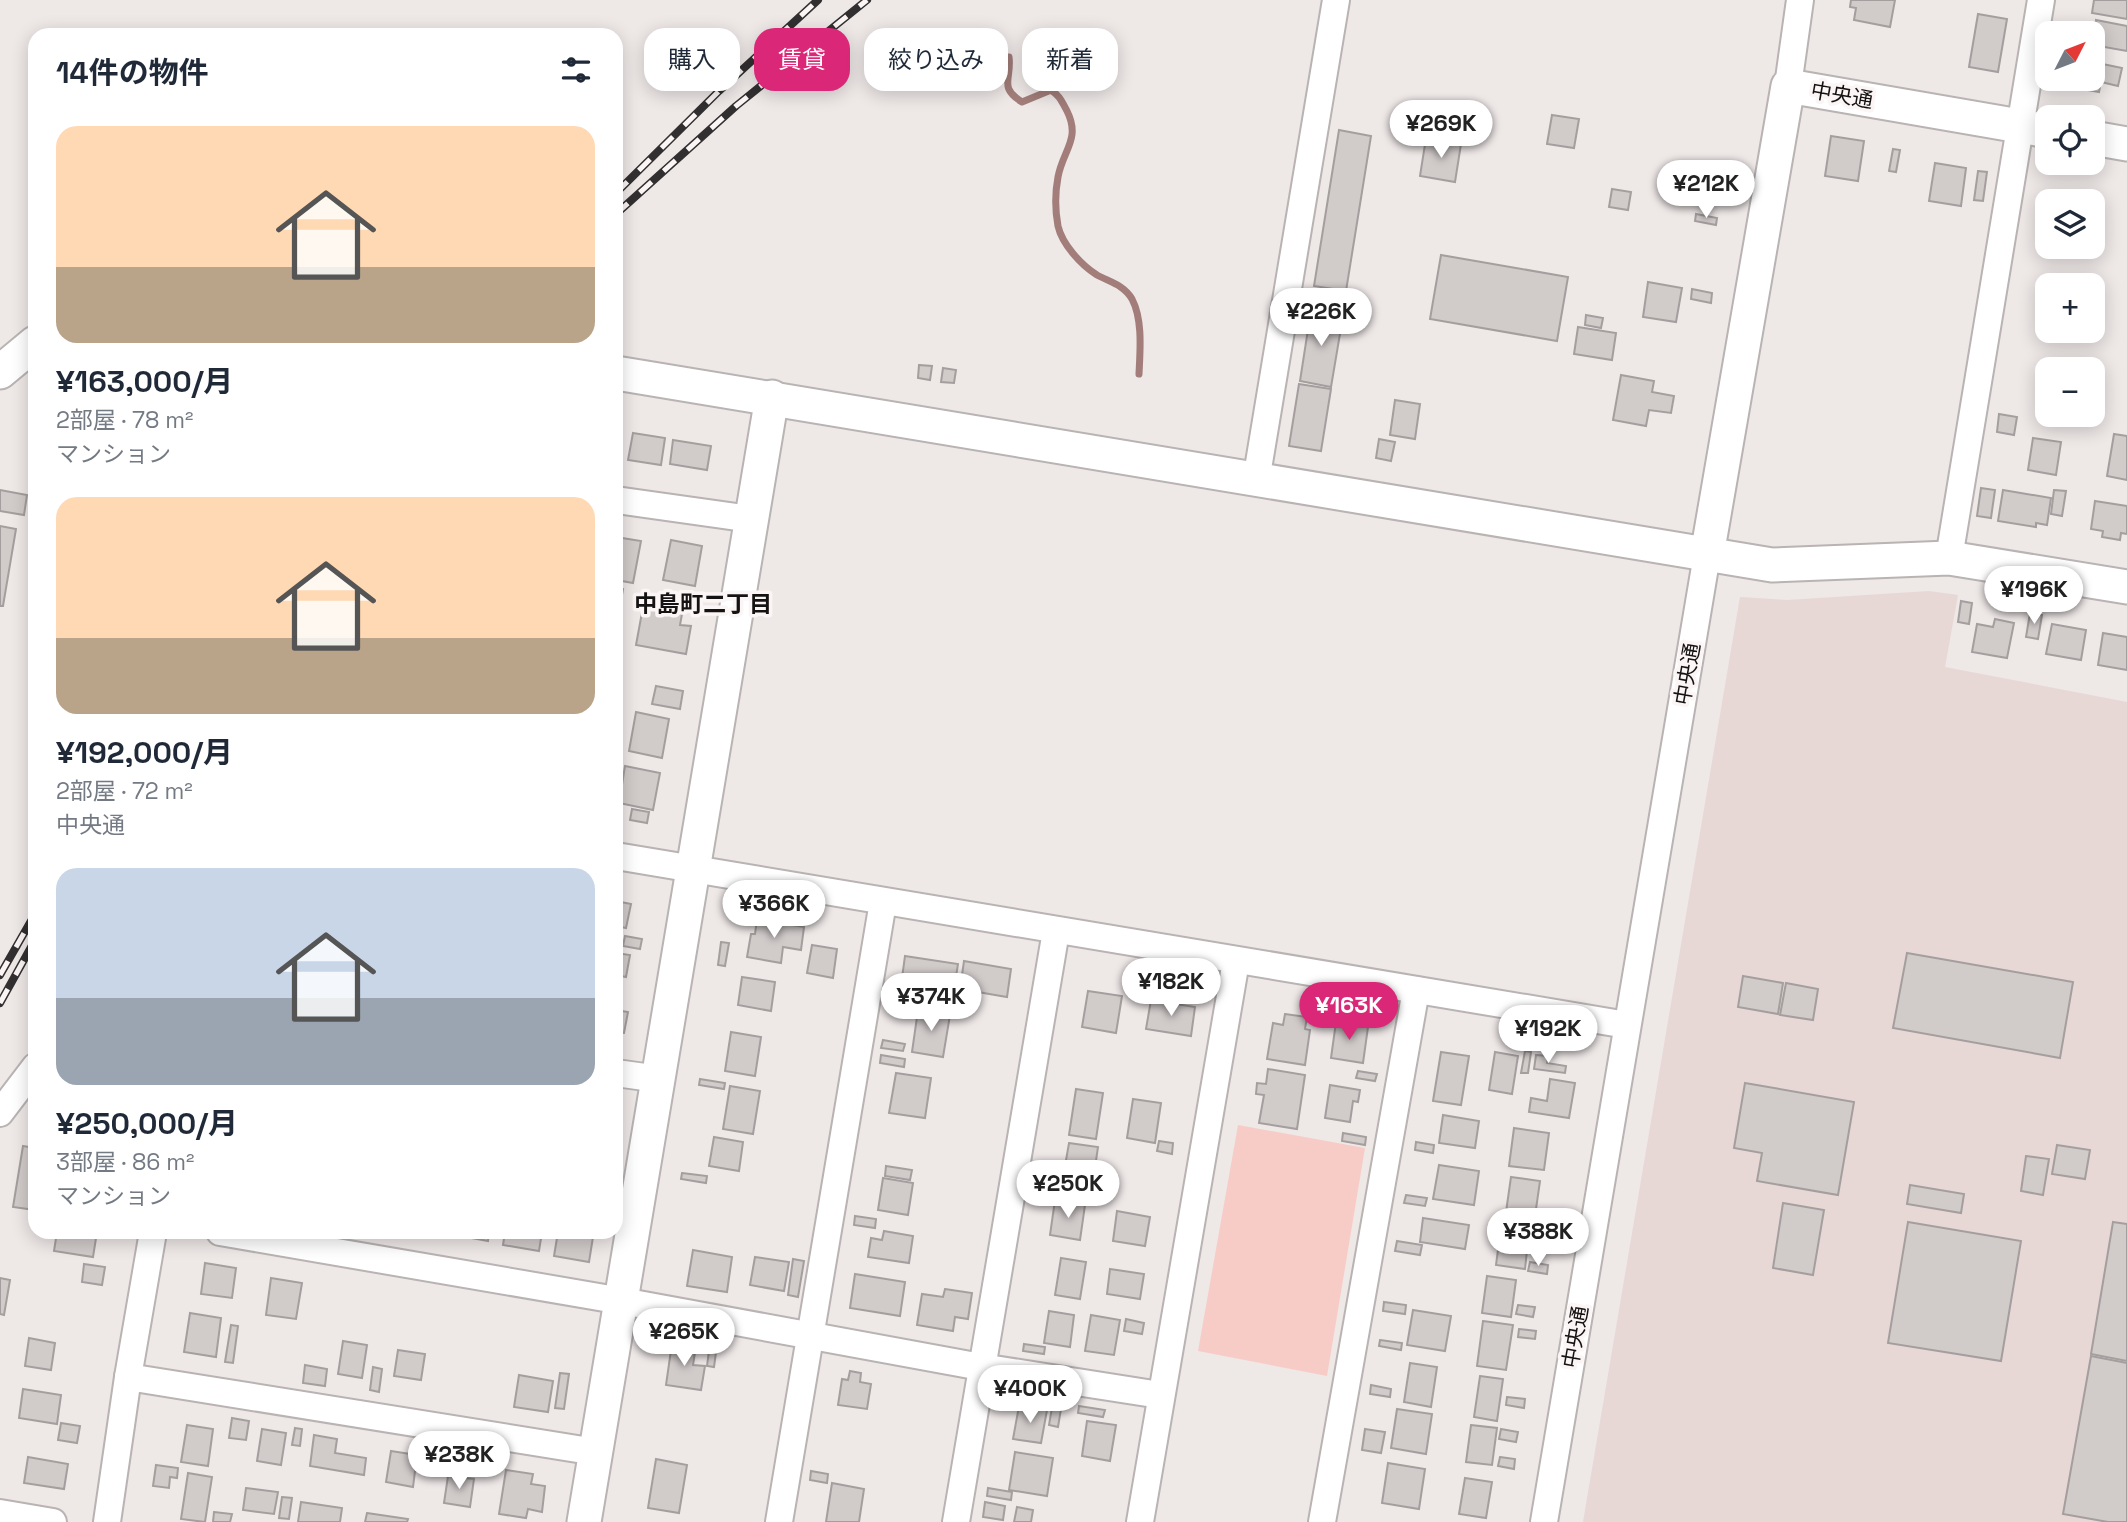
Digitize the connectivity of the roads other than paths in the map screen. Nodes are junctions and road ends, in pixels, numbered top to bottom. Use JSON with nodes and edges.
{"nodes":[{"id":1,"x":1336,"y":0,"type":"edge"},
{"id":2,"x":1800,"y":0,"type":"edge"},
{"id":3,"x":2041,"y":0,"type":"edge"},
{"id":4,"x":1788,"y":86,"type":"junction"},
{"id":5,"x":2034,"y":129,"type":"edge"},
{"id":6,"x":2105,"y":140,"type":"edge"},
{"id":7,"x":2127,"y":144,"type":"edge"},
{"id":8,"x":28,"y":350,"type":"edge"},
{"id":9,"x":0,"y":372,"type":"edge"},
{"id":10,"x":623,"y":374,"type":"edge"},
{"id":11,"x":772,"y":397,"type":"junction"},
{"id":12,"x":1256,"y":481,"type":"junction"},
{"id":13,"x":623,"y":501,"type":"edge"},
{"id":14,"x":751,"y":519,"type":"junction"},
{"id":15,"x":1707,"y":555,"type":"junction"},
{"id":16,"x":1949,"y":558,"type":"junction"},
{"id":17,"x":2127,"y":587,"type":"edge"},
{"id":18,"x":623,"y":857,"type":"edge"},
{"id":19,"x":693,"y":869,"type":"junction"},
{"id":20,"x":883,"y":902,"type":"junction"},
{"id":21,"x":1056,"y":931,"type":"junction"},
{"id":22,"x":1236,"y":961,"type":"junction"},
{"id":23,"x":1416,"y":990,"type":"junction"},
{"id":24,"x":1627,"y":1025,"type":"junction"},
{"id":25,"x":623,"y":1074,"type":"edge"},
{"id":26,"x":28,"y":1076,"type":"edge"},
{"id":27,"x":659,"y":1079,"type":"junction"},
{"id":28,"x":0,"y":1113,"type":"edge"},
{"id":29,"x":152,"y":1239,"type":"edge"},
{"id":30,"x":261,"y":1239,"type":"edge"},
{"id":31,"x":622,"y":1301,"type":"junction"},
{"id":32,"x":810,"y":1336,"type":"junction"},
{"id":33,"x":981,"y":1367,"type":"junction"},
{"id":34,"x":128,"y":1377,"type":"junction"},
{"id":35,"x":1160,"y":1395,"type":"junction"},
{"id":36,"x":596,"y":1452,"type":"junction"},
{"id":37,"x":0,"y":1513,"type":"edge"},
{"id":38,"x":52,"y":1522,"type":"edge"},
{"id":39,"x":107,"y":1522,"type":"edge"},
{"id":40,"x":584,"y":1522,"type":"edge"},
{"id":41,"x":779,"y":1522,"type":"edge"},
{"id":42,"x":956,"y":1522,"type":"edge"},
{"id":43,"x":1140,"y":1522,"type":"edge"},
{"id":44,"x":1322,"y":1522,"type":"edge"},
{"id":45,"x":1544,"y":1522,"type":"edge"}],
"edges":[{"from":1,"to":12,"type":"street"},
{"from":2,"to":4,"type":"street"},
{"from":3,"to":5,"type":"street"},
{"from":4,"to":5,"type":"street","name":"中央通"},
{"from":4,"to":15,"type":"street","name":"中央通"},
{"from":5,"to":16,"type":"street"},
{"from":6,"to":7,"type":"street"},
{"from":8,"to":9,"type":"street"},
{"from":10,"to":11,"type":"street"},
{"from":11,"to":12,"type":"street"},
{"from":11,"to":14,"type":"street"},
{"from":12,"to":15,"type":"street"},
{"from":13,"to":14,"type":"street"},
{"from":14,"to":19,"type":"street"},
{"from":15,"to":16,"type":"street"},
{"from":15,"to":24,"type":"street","name":"中央通"},
{"from":16,"to":17,"type":"street"},
{"from":18,"to":19,"type":"street"},
{"from":19,"to":20,"type":"street"},
{"from":19,"to":27,"type":"street"},
{"from":20,"to":21,"type":"street"},
{"from":20,"to":32,"type":"street"},
{"from":21,"to":22,"type":"street"},
{"from":21,"to":33,"type":"street"},
{"from":22,"to":23,"type":"street"},
{"from":22,"to":35,"type":"street"},
{"from":23,"to":24,"type":"street"},
{"from":23,"to":44,"type":"street"},
{"from":24,"to":45,"type":"street","name":"中央通"},
{"from":25,"to":27,"type":"street"},
{"from":26,"to":28,"type":"street"},
{"from":27,"to":31,"type":"street"},
{"from":29,"to":34,"type":"street"},
{"from":30,"to":31,"type":"street"},
{"from":31,"to":32,"type":"street"},
{"from":31,"to":36,"type":"street"},
{"from":32,"to":33,"type":"street"},
{"from":32,"to":41,"type":"street"},
{"from":33,"to":35,"type":"street"},
{"from":33,"to":42,"type":"street"},
{"from":34,"to":36,"type":"street"},
{"from":34,"to":39,"type":"street"},
{"from":35,"to":43,"type":"street"},
{"from":36,"to":40,"type":"street"},
{"from":37,"to":38,"type":"street"}]}
